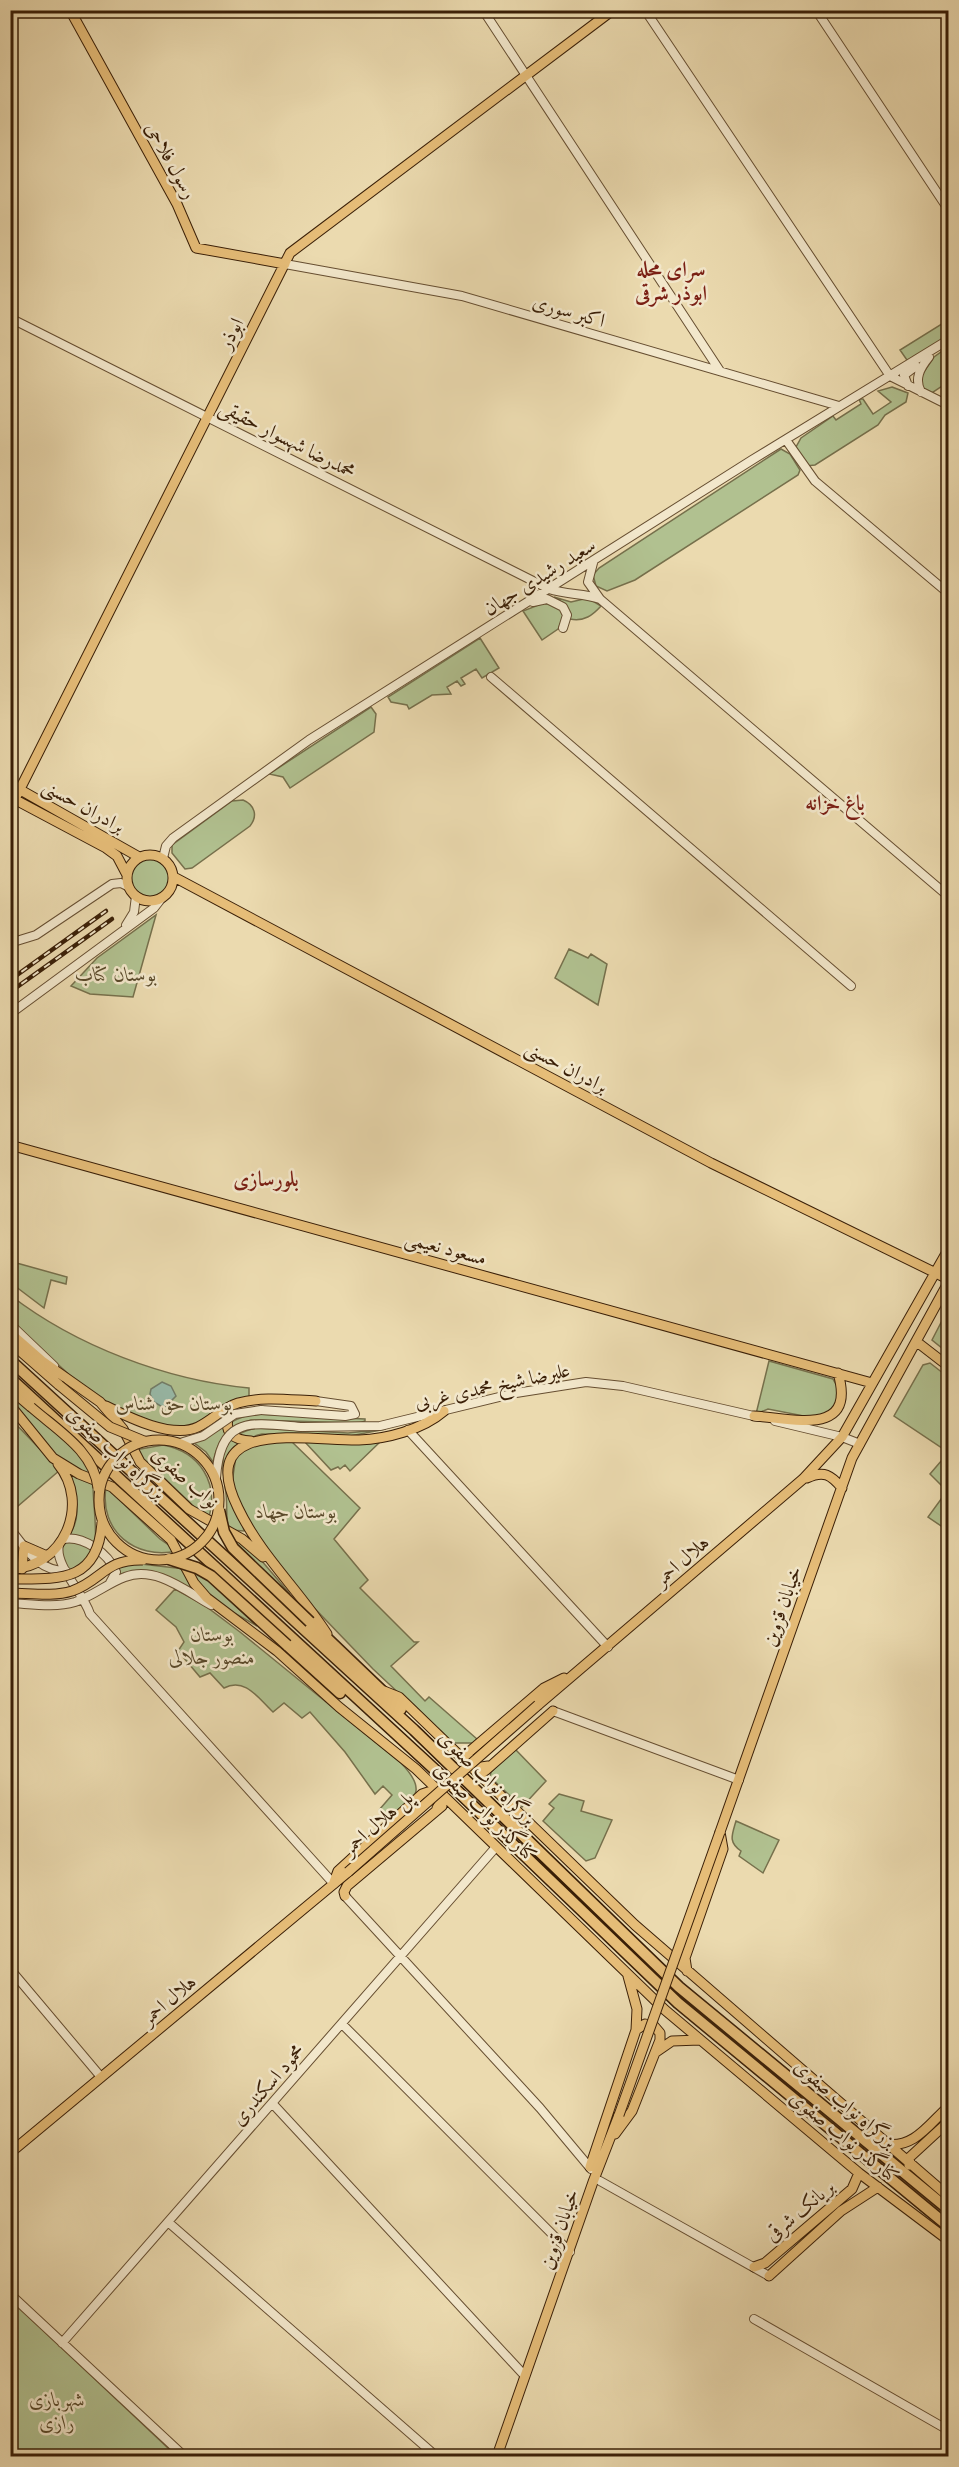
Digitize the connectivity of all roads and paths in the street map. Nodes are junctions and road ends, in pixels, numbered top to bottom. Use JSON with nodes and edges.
{"nodes":[{"id":1,"x":70,"y":10,"type":"edge"},
{"id":2,"x":483,"y":10,"type":"edge"},
{"id":3,"x":613,"y":10,"type":"edge"},
{"id":4,"x":645,"y":10,"type":"edge"},
{"id":5,"x":816,"y":10,"type":"edge"},
{"id":6,"x":527,"y":75,"type":"junction"},
{"id":7,"x":948,"y":209,"type":"edge"},
{"id":8,"x":285,"y":264,"type":"junction"},
{"id":9,"x":10,"y":318,"type":"edge"},
{"id":10,"x":948,"y":340,"type":"edge"},
{"id":11,"x":948,"y":345,"type":"edge"},
{"id":12,"x":929,"y":357,"type":"junction"},
{"id":13,"x":720,"y":371,"type":"junction"},
{"id":14,"x":890,"y":376,"type":"junction"},
{"id":15,"x":909,"y":387,"type":"junction"},
{"id":16,"x":921,"y":392,"type":"junction"},
{"id":17,"x":948,"y":405,"type":"edge"},
{"id":18,"x":839,"y":406,"type":"junction"},
{"id":19,"x":208,"y":417,"type":"junction"},
{"id":20,"x":786,"y":440,"type":"junction"},
{"id":21,"x":593,"y":563,"type":"junction"},
{"id":22,"x":549,"y":589,"type":"junction"},
{"id":23,"x":948,"y":593,"type":"edge"},
{"id":24,"x":600,"y":599,"type":"junction"},
{"id":25,"x":523,"y":606,"type":"junction"},
{"id":26,"x":563,"y":628,"type":"dead end"},
{"id":27,"x":490,"y":677,"type":"dead end"},
{"id":28,"x":10,"y":784,"type":"edge"},
{"id":29,"x":21,"y":790,"type":"junction"},
{"id":30,"x":13,"y":798,"type":"edge"},
{"id":31,"x":58,"y":810,"type":"junction"},
{"id":32,"x":53,"y":820,"type":"junction"},
{"id":33,"x":139,"y":857,"type":"junction"},
{"id":34,"x":163,"y":858,"type":"junction"},
{"id":35,"x":127,"y":875,"type":"junction"},
{"id":36,"x":174,"y":877,"type":"junction"},
{"id":37,"x":129,"y":887,"type":"junction"},
{"id":38,"x":136,"y":896,"type":"junction"},
{"id":39,"x":948,"y":896,"type":"edge"},
{"id":40,"x":161,"y":899,"type":"junction"},
{"id":41,"x":10,"y":943,"type":"edge"},
{"id":42,"x":851,"y":986,"type":"dead end"},
{"id":43,"x":10,"y":1009,"type":"edge"},
{"id":44,"x":10,"y":1014,"type":"edge"},
{"id":45,"x":10,"y":1145,"type":"edge"},
{"id":46,"x":948,"y":1250,"type":"edge"},
{"id":47,"x":936,"y":1272,"type":"junction"},
{"id":48,"x":948,"y":1281,"type":"edge"},
{"id":49,"x":10,"y":1324,"type":"edge"},
{"id":50,"x":10,"y":1333,"type":"edge"},
{"id":51,"x":10,"y":1342,"type":"edge"},
{"id":52,"x":917,"y":1342,"type":"junction"},
{"id":53,"x":10,"y":1360,"type":"edge"},
{"id":54,"x":948,"y":1366,"type":"edge"},
{"id":55,"x":838,"y":1373,"type":"junction"},
{"id":56,"x":10,"y":1378,"type":"edge"},
{"id":57,"x":62,"y":1382,"type":"junction"},
{"id":58,"x":873,"y":1383,"type":"junction"},
{"id":59,"x":10,"y":1389,"type":"edge"},
{"id":60,"x":316,"y":1401,"type":"joint"},
{"id":61,"x":100,"y":1402,"type":"junction"},
{"id":62,"x":240,"y":1402,"type":"junction"},
{"id":63,"x":10,"y":1405,"type":"edge"},
{"id":64,"x":444,"y":1411,"type":"junction"},
{"id":65,"x":10,"y":1412,"type":"edge"},
{"id":66,"x":754,"y":1416,"type":"junction"},
{"id":67,"x":23,"y":1422,"type":"junction"},
{"id":68,"x":408,"y":1430,"type":"junction"},
{"id":69,"x":842,"y":1437,"type":"junction"},
{"id":70,"x":144,"y":1441,"type":"junction"},
{"id":71,"x":251,"y":1441,"type":"junction"},
{"id":72,"x":180,"y":1443,"type":"junction"},
{"id":73,"x":860,"y":1444,"type":"junction"},
{"id":74,"x":53,"y":1458,"type":"junction"},
{"id":75,"x":216,"y":1478,"type":"junction"},
{"id":76,"x":803,"y":1479,"type":"junction"},
{"id":77,"x":842,"y":1488,"type":"junction"},
{"id":78,"x":99,"y":1494,"type":"junction"},
{"id":79,"x":219,"y":1510,"type":"junction"},
{"id":80,"x":102,"y":1520,"type":"junction"},
{"id":81,"x":10,"y":1529,"type":"edge"},
{"id":82,"x":61,"y":1542,"type":"junction"},
{"id":83,"x":24,"y":1545,"type":"junction"},
{"id":84,"x":47,"y":1556,"type":"junction"},
{"id":85,"x":169,"y":1559,"type":"junction"},
{"id":86,"x":154,"y":1560,"type":"junction"},
{"id":87,"x":37,"y":1562,"type":"junction"},
{"id":88,"x":272,"y":1565,"type":"junction"},
{"id":89,"x":10,"y":1569,"type":"edge"},
{"id":90,"x":22,"y":1569,"type":"junction"},
{"id":91,"x":66,"y":1571,"type":"junction"},
{"id":92,"x":10,"y":1579,"type":"edge"},
{"id":93,"x":109,"y":1585,"type":"junction"},
{"id":94,"x":10,"y":1593,"type":"edge"},
{"id":95,"x":85,"y":1598,"type":"junction"},
{"id":96,"x":10,"y":1603,"type":"edge"},
{"id":97,"x":222,"y":1612,"type":"junction"},
{"id":98,"x":329,"y":1638,"type":"junction"},
{"id":99,"x":608,"y":1647,"type":"junction"},
{"id":100,"x":579,"y":1671,"type":"junction"},
{"id":101,"x":382,"y":1690,"type":"junction"},
{"id":102,"x":538,"y":1705,"type":"joint"},
{"id":103,"x":366,"y":1708,"type":"junction"},
{"id":104,"x":553,"y":1711,"type":"joint"},
{"id":105,"x":414,"y":1730,"type":"junction"},
{"id":106,"x":474,"y":1747,"type":"junction"},
{"id":107,"x":451,"y":1749,"type":"junction"},
{"id":108,"x":488,"y":1766,"type":"junction"},
{"id":109,"x":416,"y":1768,"type":"junction"},
{"id":110,"x":483,"y":1779,"type":"junction"},
{"id":111,"x":739,"y":1780,"type":"junction"},
{"id":112,"x":422,"y":1794,"type":"junction"},
{"id":113,"x":437,"y":1808,"type":"junction"},
{"id":114,"x":460,"y":1812,"type":"junction"},
{"id":115,"x":720,"y":1832,"type":"junction"},
{"id":116,"x":496,"y":1847,"type":"junction"},
{"id":117,"x":348,"y":1872,"type":"joint"},
{"id":118,"x":333,"y":1884,"type":"junction"},
{"id":119,"x":345,"y":1896,"type":"joint"},
{"id":120,"x":401,"y":1956,"type":"junction"},
{"id":121,"x":10,"y":1969,"type":"edge"},
{"id":122,"x":688,"y":1973,"type":"junction"},
{"id":123,"x":628,"y":1974,"type":"junction"},
{"id":124,"x":342,"y":2024,"type":"junction"},
{"id":125,"x":636,"y":2030,"type":"junction"},
{"id":126,"x":700,"y":2040,"type":"junction"},
{"id":127,"x":651,"y":2059,"type":"junction"},
{"id":128,"x":101,"y":2077,"type":"junction"},
{"id":129,"x":272,"y":2103,"type":"junction"},
{"id":130,"x":948,"y":2107,"type":"edge"},
{"id":131,"x":948,"y":2122,"type":"edge"},
{"id":132,"x":607,"y":2144,"type":"junction"},
{"id":133,"x":885,"y":2144,"type":"junction"},
{"id":134,"x":10,"y":2153,"type":"edge"},
{"id":135,"x":909,"y":2165,"type":"junction"},
{"id":136,"x":590,"y":2167,"type":"junction"},
{"id":137,"x":859,"y":2173,"type":"junction"},
{"id":138,"x":597,"y":2182,"type":"junction"},
{"id":139,"x":878,"y":2187,"type":"junction"},
{"id":140,"x":948,"y":2196,"type":"edge"},
{"id":141,"x":948,"y":2209,"type":"edge"},
{"id":142,"x":168,"y":2222,"type":"junction"},
{"id":143,"x":948,"y":2226,"type":"edge"},
{"id":144,"x":948,"y":2240,"type":"edge"},
{"id":145,"x":570,"y":2253,"type":"junction"},
{"id":146,"x":754,"y":2267,"type":"junction"},
{"id":147,"x":769,"y":2276,"type":"joint"},
{"id":148,"x":10,"y":2294,"type":"edge"},
{"id":149,"x":753,"y":2319,"type":"dead end"},
{"id":150,"x":62,"y":2343,"type":"junction"},
{"id":151,"x":525,"y":2376,"type":"junction"},
{"id":152,"x":948,"y":2430,"type":"edge"},
{"id":153,"x":184,"y":2457,"type":"edge"},
{"id":154,"x":436,"y":2457,"type":"edge"},
{"id":155,"x":497,"y":2457,"type":"edge"}],
"edges":[{"from":1,"to":8,"type":"main road","name":"رسول فلاحی"},
{"from":2,"to":6,"type":"street"},
{"from":3,"to":6,"type":"main road","name":"ابوذر"},
{"from":4,"to":14,"type":"street"},
{"from":5,"to":7,"type":"street"},
{"from":6,"to":8,"type":"main road","name":"ابوذر"},
{"from":6,"to":13,"type":"street"},
{"from":8,"to":13,"type":"street","name":"اکبر سوری"},
{"from":8,"to":19,"type":"main road","name":"ابوذر"},
{"from":9,"to":19,"type":"street","name":"محمدرضا شهسوار حقیقی"},
{"from":10,"to":14,"type":"street","name":"سعید رشیدی جهان"},
{"from":11,"to":12,"type":"street"},
{"from":12,"to":15,"type":"street"},
{"from":12,"to":16,"type":"street"},
{"from":13,"to":18,"type":"street","name":"اکبر سوری"},
{"from":14,"to":15,"type":"street"},
{"from":14,"to":18,"type":"street","name":"سعید رشیدی جهان"},
{"from":15,"to":16,"type":"street"},
{"from":16,"to":17,"type":"street"},
{"from":18,"to":20,"type":"street","name":"سعید رشیدی جهان"},
{"from":19,"to":22,"type":"street","name":"محمدرضا شهسوار حقیقی"},
{"from":19,"to":29,"type":"main road","name":"ابوذر"},
{"from":20,"to":21,"type":"street","name":"سعید رشیدی جهان"},
{"from":20,"to":23,"type":"street"},
{"from":21,"to":22,"type":"street","name":"سعید رشیدی جهان"},
{"from":21,"to":24,"type":"street"},
{"from":22,"to":24,"type":"street","name":"محمدرضا شهسوار حقیقی"},
{"from":22,"to":25,"type":"street","name":"سعید رشیدی جهان"},
{"from":24,"to":39,"type":"street"},
{"from":25,"to":26,"type":"street"},
{"from":25,"to":34,"type":"street","name":"سعید رشیدی جهان"},
{"from":27,"to":42,"type":"street"},
{"from":28,"to":29,"type":"main road","name":"برادران حسنی"},
{"from":29,"to":30,"type":"main road","name":"ابوذر"},
{"from":29,"to":31,"type":"main road","name":"برادران حسنی"},
{"from":30,"to":32,"type":"main road","name":"برادران حسنی"},
{"from":31,"to":32,"type":"main road"},
{"from":31,"to":33,"type":"main road","name":"برادران حسنی"},
{"from":32,"to":35,"type":"main road","name":"برادران حسنی"},
{"from":33,"to":34,"type":"main road"},
{"from":33,"to":35,"type":"main road"},
{"from":34,"to":36,"type":"main road"},
{"from":35,"to":37,"type":"main road"},
{"from":36,"to":40,"type":"main road"},
{"from":36,"to":47,"type":"main road","name":"برادران حسنی"},
{"from":37,"to":38,"type":"main road"},
{"from":37,"to":41,"type":"street"},
{"from":38,"to":40,"type":"main road"},
{"from":38,"to":43,"type":"street"},
{"from":40,"to":44,"type":"street"},
{"from":45,"to":55,"type":"main road","name":"مسعود نعیمی"},
{"from":46,"to":47,"type":"main road"},
{"from":47,"to":48,"type":"main road","name":"برادران حسنی"},
{"from":47,"to":58,"type":"main road"},
{"from":48,"to":52,"type":"main road","name":"خیابان قزوین"},
{"from":49,"to":57,"type":"street"},
{"from":50,"to":57,"type":"main road","name":"نواب صفوی"},
{"from":51,"to":57,"type":"main road"},
{"from":52,"to":54,"type":"main road"},
{"from":52,"to":73,"type":"main road","name":"خیابان قزوین"},
{"from":53,"to":105,"type":"highway","name":"بزرگراه نواب صفوی"},
{"from":55,"to":58,"type":"main road","name":"مسعود نعیمی"},
{"from":55,"to":66,"type":"main road"},
{"from":56,"to":103,"type":"highway","name":"بزرگراه نواب صفوی"},
{"from":57,"to":61,"type":"main road","name":"نواب صفوی"},
{"from":57,"to":70,"type":"main road","bridge":true},
{"from":58,"to":69,"type":"main road"},
{"from":59,"to":78,"type":"main road","bridge":true},
{"from":60,"to":62,"type":"main road"},
{"from":60,"to":72,"type":"street","bridge":true},
{"from":61,"to":62,"type":"main road"},
{"from":61,"to":88,"type":"main road","name":"نواب صفوی"},
{"from":62,"to":71,"type":"main road"},
{"from":63,"to":67,"type":"main road","name":"کنارگذر نواب صفوی"},
{"from":64,"to":66,"type":"street","name":"علیرضا شیخ محمدی غربی"},
{"from":64,"to":68,"type":"main road"},
{"from":64,"to":75,"type":"street","name":"علیرضا شیخ محمدی غربی","bridge":true},
{"from":65,"to":67,"type":"street"},
{"from":66,"to":69,"type":"street","name":"علیرضا شیخ محمدی غربی"},
{"from":67,"to":74,"type":"main road","name":"کنارگذر نواب صفوی"},
{"from":68,"to":71,"type":"main road"},
{"from":68,"to":99,"type":"street"},
{"from":69,"to":73,"type":"street","name":"علیرضا شیخ محمدی غربی"},
{"from":69,"to":76,"type":"main road","name":"هلال احمر"},
{"from":70,"to":72,"type":"main road","bridge":true},
{"from":70,"to":78,"type":"main road","bridge":true},
{"from":71,"to":88,"type":"main road"},
{"from":72,"to":75,"type":"main road","bridge":true},
{"from":73,"to":77,"type":"main road","name":"خیابان قزوین"},
{"from":74,"to":82,"type":"main road"},
{"from":74,"to":97,"type":"main road","name":"کنارگذر نواب صفوی"},
{"from":75,"to":79,"type":"main road","bridge":true},
{"from":76,"to":77,"type":"main road"},
{"from":76,"to":99,"type":"main road","name":"هلال احمر"},
{"from":77,"to":111,"type":"main road","name":"خیابان قزوین"},
{"from":78,"to":80,"type":"main road","bridge":true},
{"from":79,"to":85,"type":"main road","bridge":true},
{"from":79,"to":98,"type":"highway","bridge":true},
{"from":80,"to":86,"type":"main road","bridge":true},
{"from":80,"to":92,"type":"main road","bridge":true},
{"from":81,"to":83,"type":"street"},
{"from":82,"to":84,"type":"main road"},
{"from":82,"to":91,"type":"street"},
{"from":82,"to":93,"type":"street"},
{"from":83,"to":84,"type":"main road"},
{"from":83,"to":87,"type":"street"},
{"from":83,"to":90,"type":"main road"},
{"from":84,"to":87,"type":"main road"},
{"from":85,"to":86,"type":"main road","bridge":true},
{"from":85,"to":103,"type":"highway","bridge":true},
{"from":86,"to":94,"type":"main road","bridge":true},
{"from":87,"to":90,"type":"main road"},
{"from":87,"to":91,"type":"street"},
{"from":88,"to":98,"type":"main road"},
{"from":89,"to":90,"type":"main road"},
{"from":91,"to":95,"type":"street"},
{"from":93,"to":95,"type":"street"},
{"from":93,"to":97,"type":"street"},
{"from":95,"to":96,"type":"street"},
{"from":95,"to":118,"type":"street"},
{"from":97,"to":109,"type":"main road","name":"کنارگذر نواب صفوی"},
{"from":98,"to":101,"type":"highway"},
{"from":99,"to":100,"type":"main road","name":"هلال احمر"},
{"from":100,"to":102,"type":"main road","name":"هلال احمر"},
{"from":100,"to":106,"type":"main road"},
{"from":101,"to":105,"type":"highway"},
{"from":101,"to":107,"type":"main road","name":"کنارگذر نواب صفوی"},
{"from":102,"to":117,"type":"main road","name":"پل هلال احمر","bridge":true},
{"from":103,"to":143,"type":"highway","name":"بزرگراه نواب صفوی"},
{"from":104,"to":108,"type":"main road"},
{"from":104,"to":111,"type":"street"},
{"from":105,"to":141,"type":"highway","name":"بزرگراه نواب صفوی"},
{"from":106,"to":107,"type":"main road"},
{"from":106,"to":108,"type":"main road"},
{"from":107,"to":110,"type":"main road","name":"کنارگذر نواب صفوی"},
{"from":108,"to":110,"type":"main road"},
{"from":109,"to":112,"type":"main road"},
{"from":109,"to":114,"type":"main road","name":"کنارگذر نواب صفوی"},
{"from":110,"to":122,"type":"main road","name":"کنارگذر نواب صفوی"},
{"from":111,"to":115,"type":"main road","name":"خیابان قزوین"},
{"from":112,"to":113,"type":"main road"},
{"from":112,"to":118,"type":"main road"},
{"from":113,"to":114,"type":"main road"},
{"from":113,"to":119,"type":"main road"},
{"from":114,"to":116,"type":"main road","name":"کنارگذر نواب صفوی"},
{"from":115,"to":122,"type":"main road"},
{"from":115,"to":132,"type":"main road","name":"خیابان قزوین","bridge":true},
{"from":116,"to":120,"type":"street","name":"محمود اسکندری"},
{"from":116,"to":123,"type":"main road","name":"کنارگذر نواب صفوی"},
{"from":117,"to":118,"type":"main road","name":"هلال احمر"},
{"from":118,"to":128,"type":"main road","name":"هلال احمر"},
{"from":119,"to":120,"type":"street"},
{"from":120,"to":124,"type":"street","name":"محمود اسکندری"},
{"from":120,"to":136,"type":"street"},
{"from":121,"to":128,"type":"street"},
{"from":122,"to":133,"type":"main road","name":"کنارگذر نواب صفوی"},
{"from":123,"to":125,"type":"main road"},
{"from":123,"to":126,"type":"main road","name":"کنارگذر نواب صفوی"},
{"from":124,"to":129,"type":"street","name":"محمود اسکندری"},
{"from":124,"to":145,"type":"street"},
{"from":125,"to":127,"type":"main road"},
{"from":125,"to":136,"type":"main road"},
{"from":126,"to":127,"type":"main road"},
{"from":126,"to":137,"type":"main road","name":"کنارگذر نواب صفوی"},
{"from":127,"to":132,"type":"main road"},
{"from":128,"to":134,"type":"main road","name":"هلال احمر"},
{"from":129,"to":142,"type":"street","name":"محمود اسکندری"},
{"from":129,"to":151,"type":"street"},
{"from":130,"to":133,"type":"main road"},
{"from":131,"to":135,"type":"main road"},
{"from":132,"to":138,"type":"main road","name":"خیابان قزوین"},
{"from":133,"to":135,"type":"main road","name":"کنارگذر نواب صفوی"},
{"from":135,"to":140,"type":"main road","name":"کنارگذر نواب صفوی"},
{"from":136,"to":138,"type":"street"},
{"from":137,"to":139,"type":"main road","name":"کنارگذر نواب صفوی"},
{"from":137,"to":146,"type":"main road","name":"بریانک شرقی"},
{"from":138,"to":145,"type":"main road","name":"خیابان قزوین"},
{"from":138,"to":146,"type":"street"},
{"from":139,"to":144,"type":"main road","name":"کنارگذر نواب صفوی"},
{"from":139,"to":147,"type":"main road","name":"بریانک شرقی"},
{"from":142,"to":150,"type":"street","name":"محمود اسکندری"},
{"from":142,"to":154,"type":"street"},
{"from":145,"to":151,"type":"main road","name":"خیابان قزوین"},
{"from":146,"to":147,"type":"street"},
{"from":148,"to":150,"type":"street"},
{"from":149,"to":152,"type":"street"},
{"from":150,"to":153,"type":"street"},
{"from":151,"to":155,"type":"main road","name":"خیابان قزوین"}]}
